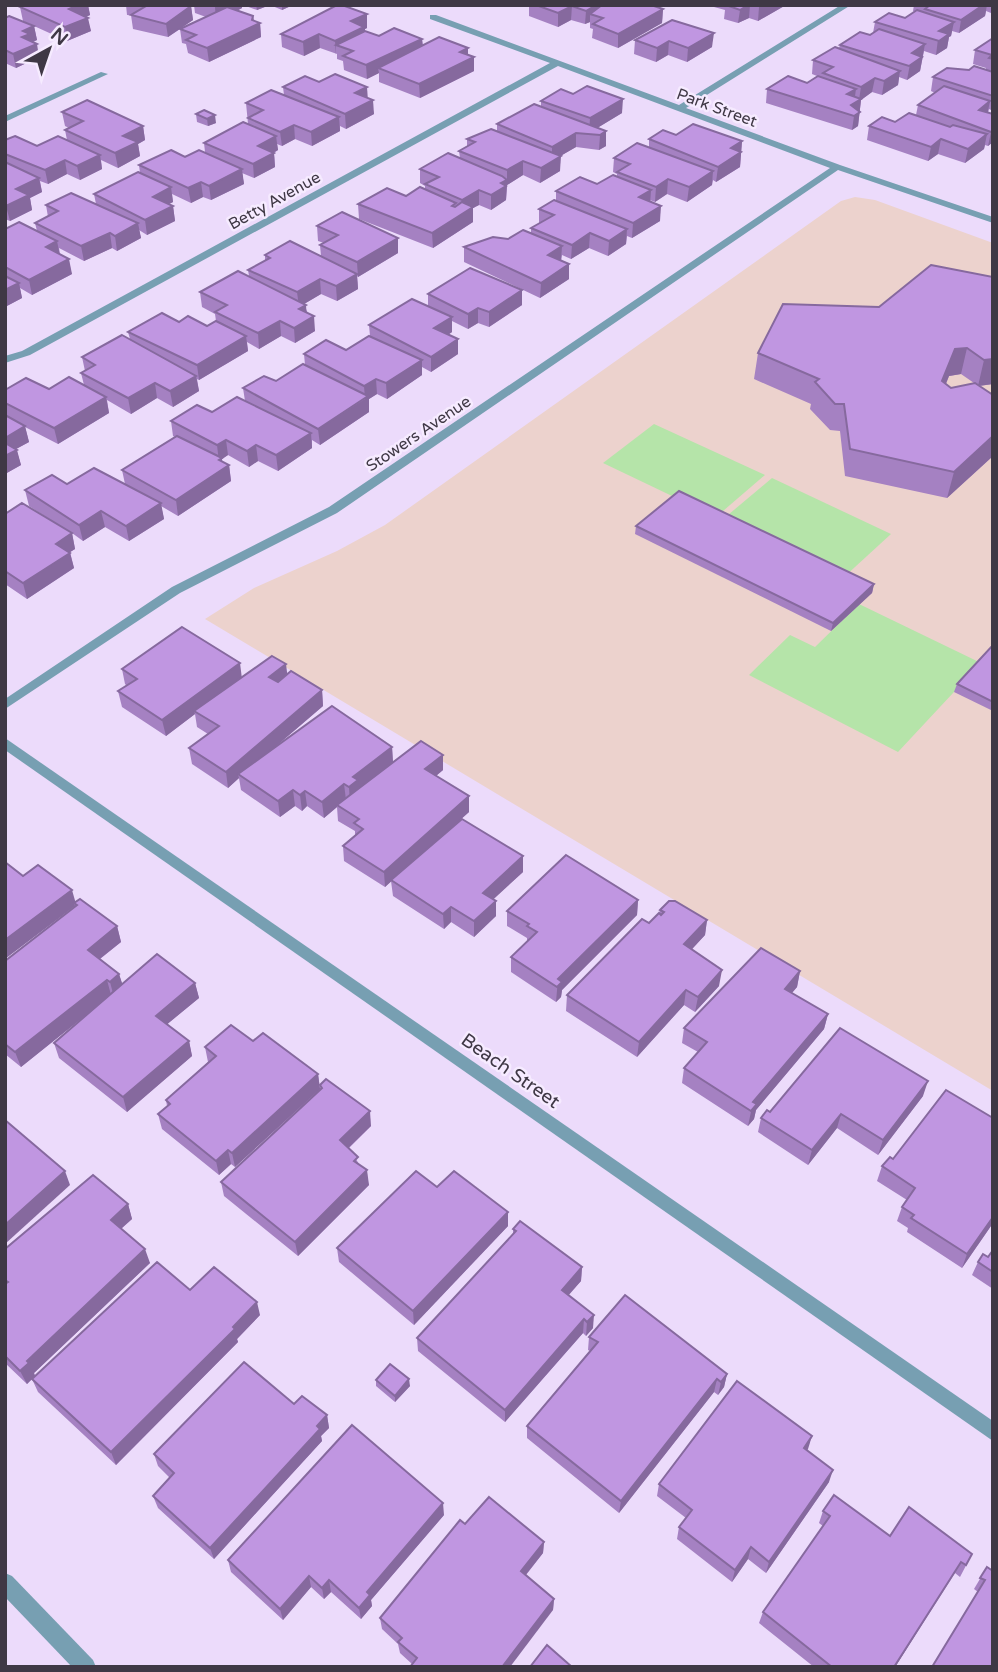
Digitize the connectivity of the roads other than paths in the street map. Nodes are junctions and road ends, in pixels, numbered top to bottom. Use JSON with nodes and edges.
{"nodes":[{"id":1,"x":847,"y":5,"type":"edge"},
{"id":2,"x":433,"y":17,"type":"dead end"},
{"id":3,"x":557,"y":63,"type":"junction"},
{"id":4,"x":104,"y":74,"type":"dead end"},
{"id":5,"x":680,"y":108,"type":"junction"},
{"id":6,"x":5,"y":119,"type":"edge"},
{"id":7,"x":837,"y":167,"type":"junction"},
{"id":8,"x":993,"y":209,"type":"edge"},
{"id":9,"x":988,"y":219,"type":"edge"},
{"id":10,"x":5,"y":360,"type":"edge"},
{"id":11,"x":5,"y":705,"type":"edge"},
{"id":12,"x":5,"y":743,"type":"edge"},
{"id":13,"x":993,"y":1432,"type":"edge"},
{"id":14,"x":5,"y":1583,"type":"edge"},
{"id":15,"x":86,"y":1667,"type":"edge"}],
"edges":[{"from":1,"to":5,"type":"street"},
{"from":2,"to":3,"type":"street","name":"Park Street"},
{"from":3,"to":5,"type":"street","name":"Park Street"},
{"from":3,"to":10,"type":"street","name":"Betty Avenue"},
{"from":4,"to":6,"type":"street"},
{"from":5,"to":7,"type":"street","name":"Park Street"},
{"from":7,"to":9,"type":"street","name":"Park Street"},
{"from":7,"to":11,"type":"street","name":"Stowers Avenue"},
{"from":8,"to":9,"type":"street"},
{"from":12,"to":13,"type":"street","name":"Beach Street"},
{"from":14,"to":15,"type":"street"}]}
